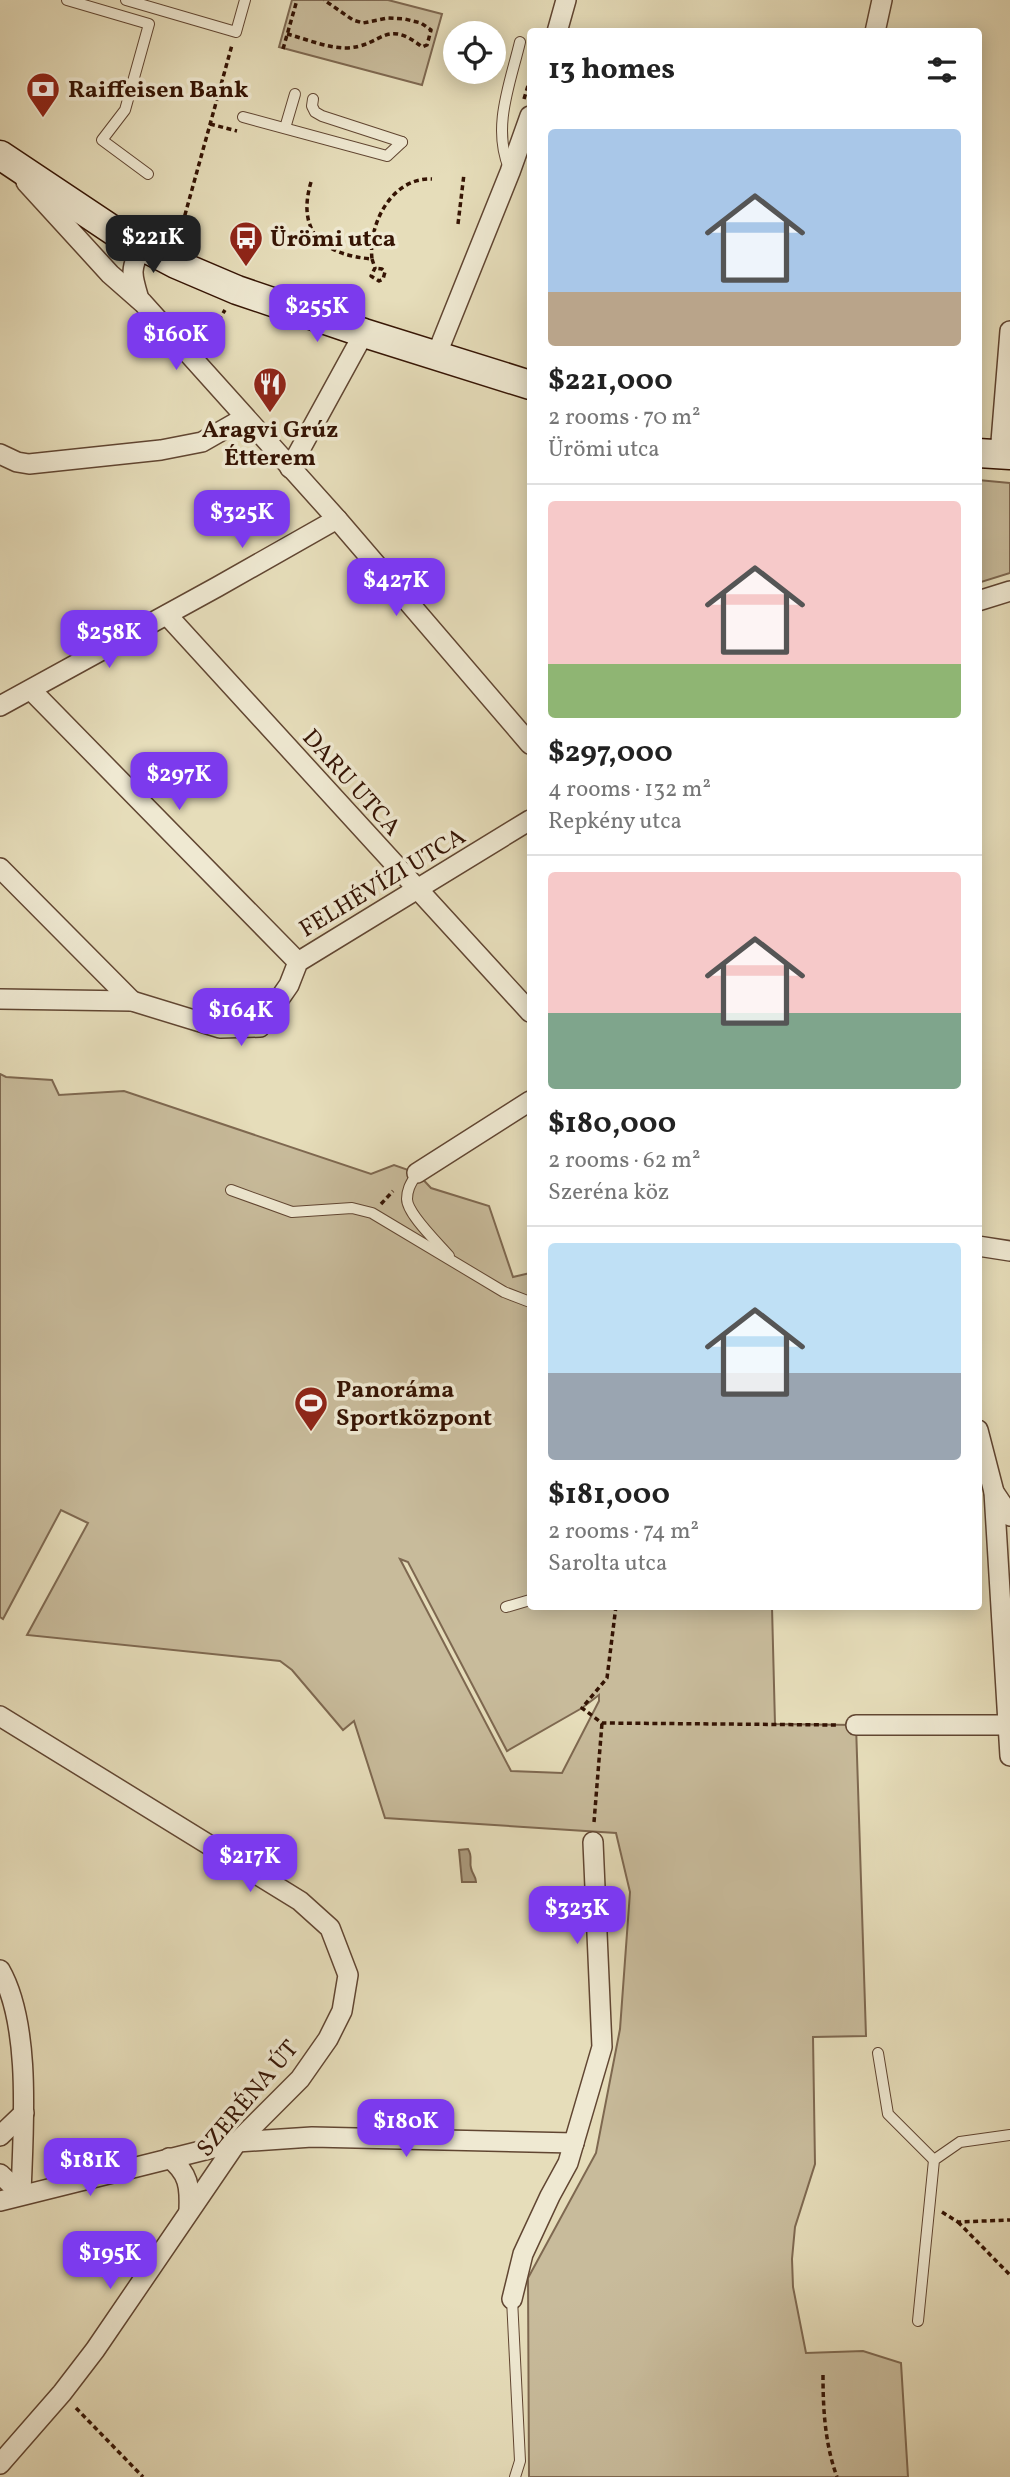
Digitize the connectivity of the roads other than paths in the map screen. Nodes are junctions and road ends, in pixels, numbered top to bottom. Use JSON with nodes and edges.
{"nodes":[{"id":1,"x":67,"y":0,"type":"edge"},
{"id":2,"x":126,"y":0,"type":"edge"},
{"id":3,"x":245,"y":0,"type":"edge"},
{"id":4,"x":566,"y":0,"type":"edge"},
{"id":5,"x":882,"y":0,"type":"edge"},
{"id":6,"x":558,"y":28,"type":"edge"},
{"id":7,"x":876,"y":28,"type":"edge"},
{"id":8,"x":520,"y":42,"type":"dead end"},
{"id":9,"x":295,"y":94,"type":"dead end"},
{"id":10,"x":313,"y":99,"type":"dead end"},
{"id":11,"x":243,"y":117,"type":"dead end"},
{"id":12,"x":285,"y":128,"type":"junction"},
{"id":13,"x":527,"y":132,"type":"edge"},
{"id":14,"x":4,"y":158,"type":"edge"},
{"id":15,"x":510,"y":172,"type":"junction"},
{"id":16,"x":148,"y":174,"type":"dead end"},
{"id":17,"x":142,"y":247,"type":"junction"},
{"id":18,"x":139,"y":299,"type":"junction"},
{"id":19,"x":1010,"y":331,"type":"edge"},
{"id":20,"x":364,"y":333,"type":"junction"},
{"id":21,"x":436,"y":356,"type":"junction"},
{"id":22,"x":527,"y":384,"type":"edge"},
{"id":23,"x":244,"y":418,"type":"junction"},
{"id":24,"x":0,"y":454,"type":"edge"},
{"id":25,"x":996,"y":454,"type":"edge"},
{"id":26,"x":290,"y":468,"type":"junction"},
{"id":27,"x":337,"y":519,"type":"junction"},
{"id":28,"x":1010,"y":591,"type":"edge"},
{"id":29,"x":982,"y":600,"type":"edge"},
{"id":30,"x":167,"y":615,"type":"junction"},
{"id":31,"x":32,"y":690,"type":"junction"},
{"id":32,"x":0,"y":706,"type":"edge"},
{"id":33,"x":527,"y":741,"type":"edge"},
{"id":34,"x":527,"y":822,"type":"edge"},
{"id":35,"x":0,"y":868,"type":"edge"},
{"id":36,"x":416,"y":888,"type":"junction"},
{"id":37,"x":298,"y":962,"type":"junction"},
{"id":38,"x":0,"y":999,"type":"edge"},
{"id":39,"x":132,"y":1001,"type":"junction"},
{"id":40,"x":527,"y":1009,"type":"edge"},
{"id":41,"x":527,"y":1103,"type":"edge"},
{"id":42,"x":417,"y":1173,"type":"joint"},
{"id":43,"x":232,"y":1190,"type":"dead end"},
{"id":44,"x":982,"y":1247,"type":"edge"},
{"id":45,"x":1010,"y":1251,"type":"edge"},
{"id":46,"x":456,"y":1265,"type":"junction"},
{"id":47,"x":527,"y":1301,"type":"edge"},
{"id":48,"x":982,"y":1446,"type":"edge"},
{"id":49,"x":994,"y":1492,"type":"junction"},
{"id":50,"x":1010,"y":1516,"type":"edge"},
{"id":51,"x":527,"y":1601,"type":"edge"},
{"id":52,"x":506,"y":1607,"type":"dead end"},
{"id":53,"x":0,"y":1716,"type":"edge"},
{"id":54,"x":856,"y":1725,"type":"road end"},
{"id":55,"x":1008,"y":1725,"type":"junction"},
{"id":56,"x":1010,"y":1756,"type":"edge"},
{"id":57,"x":593,"y":1842,"type":"road end"},
{"id":58,"x":0,"y":1970,"type":"edge"},
{"id":59,"x":878,"y":2053,"type":"dead end"},
{"id":60,"x":24,"y":2113,"type":"junction"},
{"id":61,"x":1010,"y":2135,"type":"edge"},
{"id":62,"x":0,"y":2136,"type":"edge"},
{"id":63,"x":237,"y":2142,"type":"junction"},
{"id":64,"x":574,"y":2143,"type":"junction"},
{"id":65,"x":169,"y":2158,"type":"junction"},
{"id":66,"x":934,"y":2160,"type":"junction"},
{"id":67,"x":0,"y":2174,"type":"edge"},
{"id":68,"x":21,"y":2194,"type":"junction"},
{"id":69,"x":0,"y":2201,"type":"edge"},
{"id":70,"x":189,"y":2211,"type":"junction"},
{"id":71,"x":512,"y":2299,"type":"joint"},
{"id":72,"x":918,"y":2321,"type":"dead end"},
{"id":73,"x":0,"y":2464,"type":"edge"},
{"id":74,"x":515,"y":2477,"type":"edge"}],
"edges":[{"from":1,"to":16,"type":"lane"},
{"from":2,"to":3,"type":"lane"},
{"from":4,"to":6,"type":"street"},
{"from":5,"to":7,"type":"street"},
{"from":8,"to":15,"type":"lane"},
{"from":9,"to":12,"type":"lane"},
{"from":10,"to":12,"type":"lane"},
{"from":11,"to":12,"type":"lane"},
{"from":13,"to":15,"type":"street"},
{"from":14,"to":17,"type":"street"},
{"from":14,"to":18,"type":"street"},
{"from":15,"to":21,"type":"street"},
{"from":17,"to":18,"type":"street"},
{"from":17,"to":20,"type":"street"},
{"from":18,"to":23,"type":"street"},
{"from":19,"to":25,"type":"street"},
{"from":20,"to":21,"type":"street"},
{"from":20,"to":26,"type":"street"},
{"from":21,"to":22,"type":"street"},
{"from":23,"to":24,"type":"street"},
{"from":23,"to":26,"type":"street"},
{"from":26,"to":27,"type":"street"},
{"from":27,"to":30,"type":"street"},
{"from":27,"to":33,"type":"street"},
{"from":28,"to":29,"type":"street"},
{"from":30,"to":31,"type":"street"},
{"from":30,"to":36,"type":"street","name":"DARU UTCA"},
{"from":31,"to":32,"type":"street"},
{"from":31,"to":37,"type":"street"},
{"from":34,"to":36,"type":"street","name":"FELHÉVÍZI UTCA"},
{"from":35,"to":39,"type":"street"},
{"from":36,"to":37,"type":"street","name":"FELHÉVÍZI UTCA"},
{"from":36,"to":40,"type":"street","name":"DARU UTCA"},
{"from":37,"to":39,"type":"street","name":"FELHÉVÍZI UTCA"},
{"from":38,"to":39,"type":"street","name":"FELHÉVÍZI UTCA"},
{"from":41,"to":42,"type":"street"},
{"from":42,"to":46,"type":"lane"},
{"from":43,"to":46,"type":"lane"},
{"from":44,"to":45,"type":"street"},
{"from":46,"to":47,"type":"lane"},
{"from":48,"to":49,"type":"street"},
{"from":49,"to":50,"type":"street"},
{"from":49,"to":55,"type":"street"},
{"from":51,"to":52,"type":"lane"},
{"from":53,"to":63,"type":"street","name":"SZERÉNA ÚT"},
{"from":54,"to":55,"type":"street"},
{"from":55,"to":56,"type":"street"},
{"from":57,"to":64,"type":"street"},
{"from":58,"to":60,"type":"street"},
{"from":59,"to":66,"type":"lane"},
{"from":60,"to":62,"type":"street"},
{"from":60,"to":68,"type":"street"},
{"from":61,"to":66,"type":"lane"},
{"from":63,"to":64,"type":"street"},
{"from":63,"to":65,"type":"street"},
{"from":63,"to":70,"type":"street","name":"SZERÉNA ÚT"},
{"from":64,"to":71,"type":"street"},
{"from":65,"to":68,"type":"street"},
{"from":65,"to":70,"type":"street"},
{"from":66,"to":72,"type":"lane"},
{"from":67,"to":68,"type":"street"},
{"from":68,"to":69,"type":"street"},
{"from":70,"to":73,"type":"street","name":"SZERÉNA ÚT"},
{"from":71,"to":74,"type":"lane"}]}
